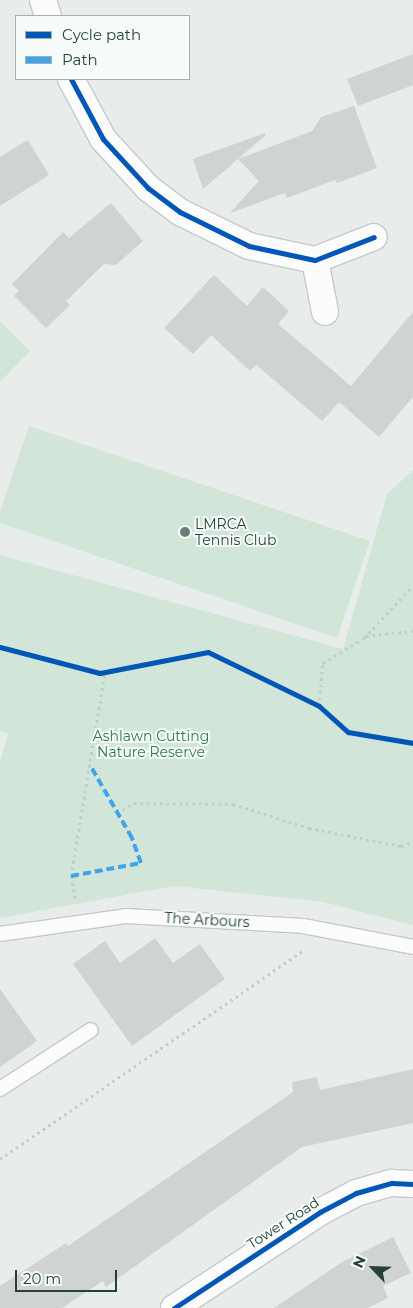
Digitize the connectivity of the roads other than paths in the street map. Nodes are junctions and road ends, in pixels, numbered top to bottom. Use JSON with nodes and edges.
{"nodes":[{"id":1,"x":43,"y":0,"type":"edge"},
{"id":2,"x":48,"y":15,"type":"edge"},
{"id":3,"x":72,"y":80,"type":"edge"},
{"id":4,"x":374,"y":237,"type":"dead end"},
{"id":5,"x":315,"y":260,"type":"junction"},
{"id":6,"x":325,"y":312,"type":"dead end"},
{"id":7,"x":0,"y":934,"type":"edge"},
{"id":8,"x":413,"y":947,"type":"edge"},
{"id":9,"x":91,"y":1030,"type":"dead end"},
{"id":10,"x":0,"y":1090,"type":"edge"},
{"id":11,"x":413,"y":1184,"type":"edge"},
{"id":12,"x":174,"y":1308,"type":"edge"}],
"edges":[{"from":1,"to":2,"type":"street"},
{"from":3,"to":5,"type":"street"},
{"from":4,"to":5,"type":"street"},
{"from":5,"to":6,"type":"street"},
{"from":7,"to":8,"type":"lane","name":"The Arbours"},
{"from":9,"to":10,"type":"lane"},
{"from":11,"to":12,"type":"street","name":"Tower Road"}]}
